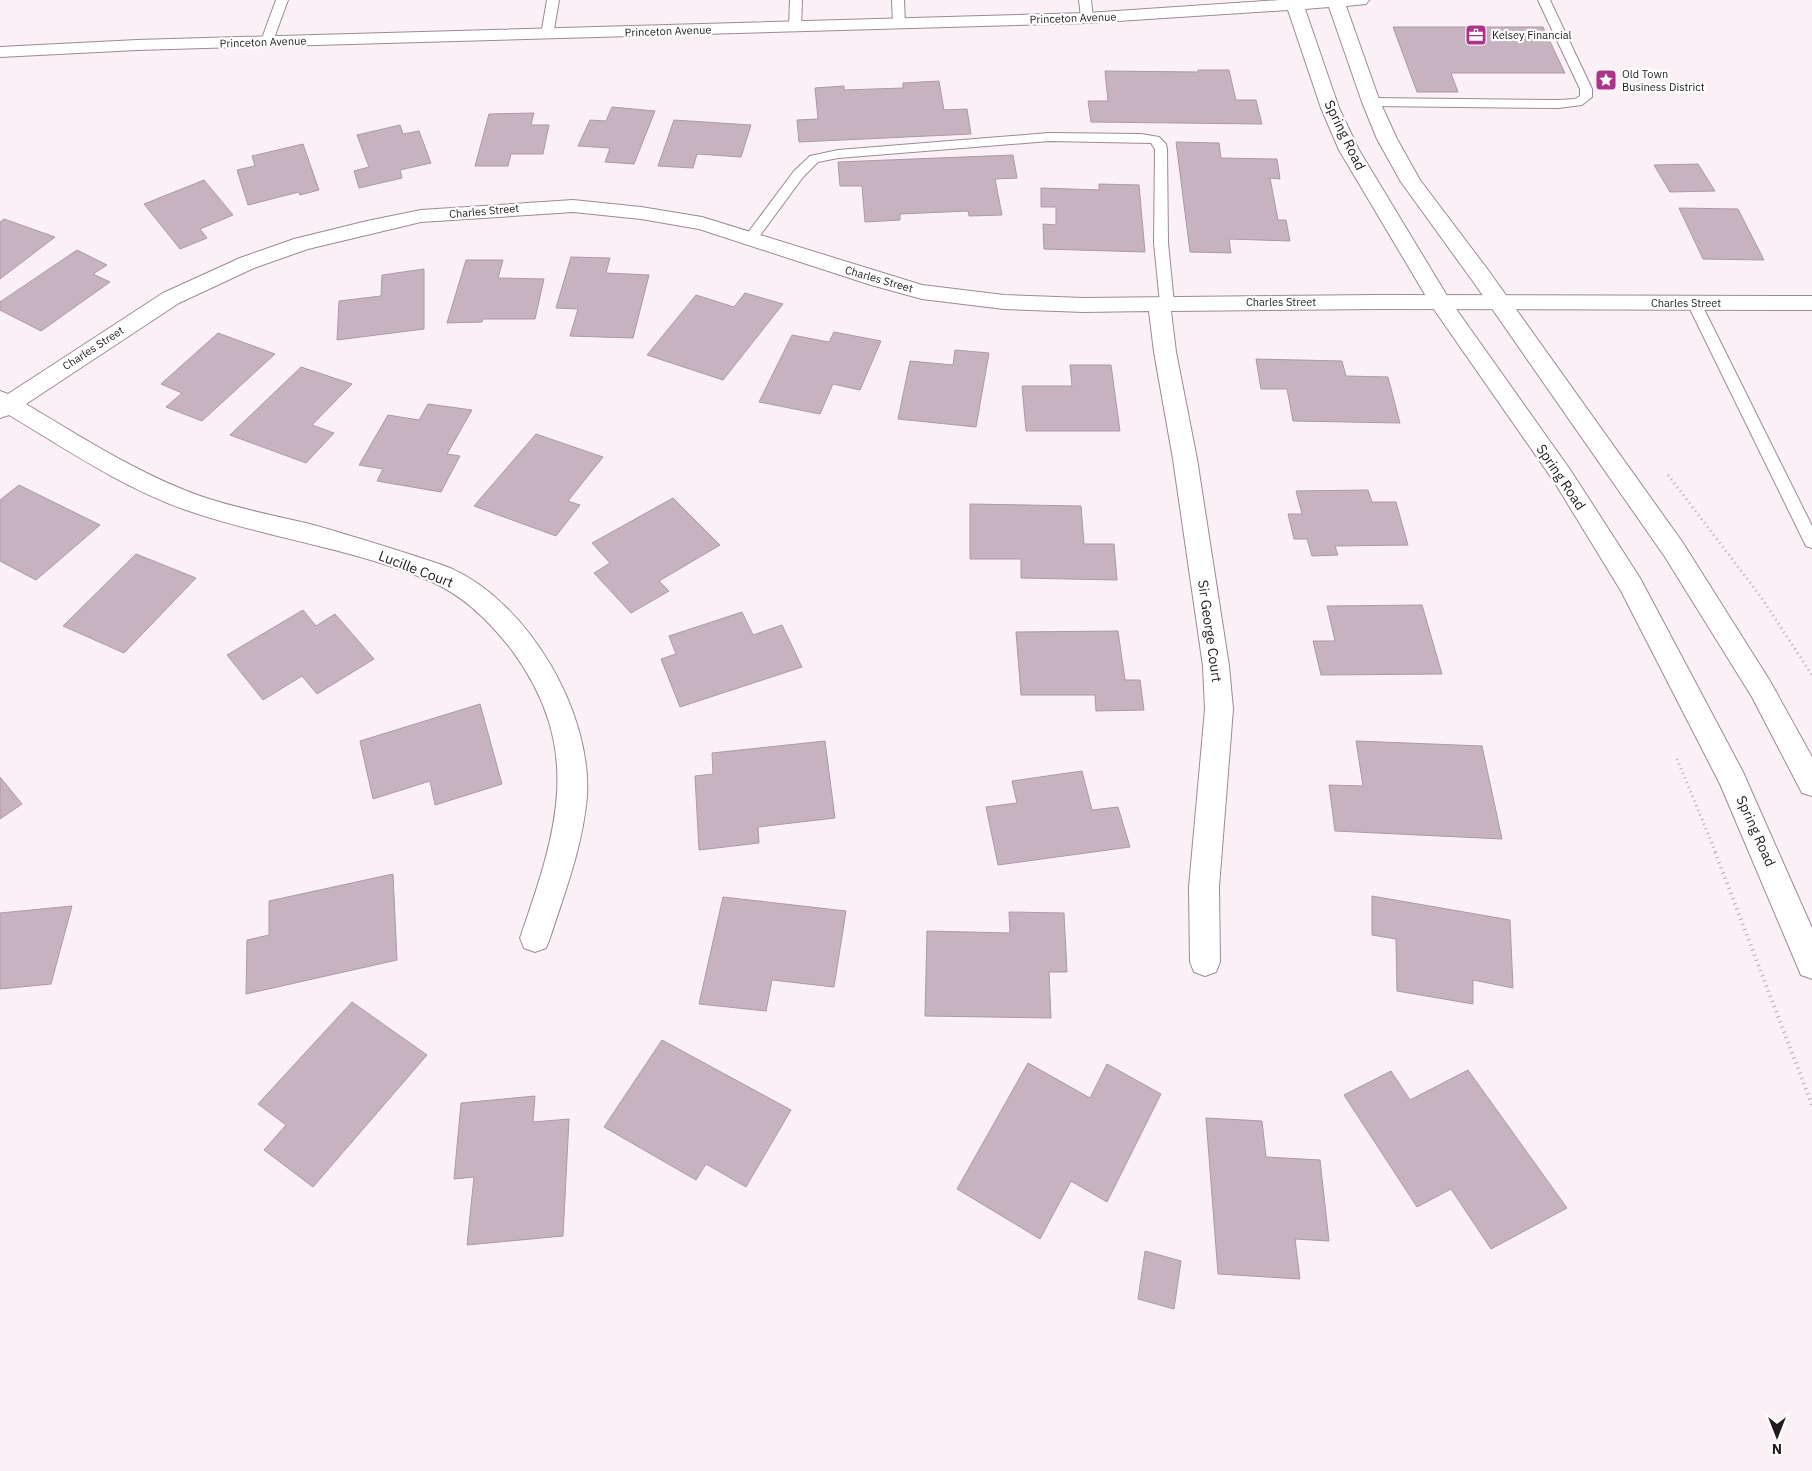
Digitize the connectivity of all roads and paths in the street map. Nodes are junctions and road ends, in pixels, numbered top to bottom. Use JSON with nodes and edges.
{"nodes":[{"id":1,"x":282,"y":0,"type":"edge"},
{"id":2,"x":553,"y":0,"type":"edge"},
{"id":3,"x":796,"y":0,"type":"edge"},
{"id":4,"x":898,"y":0,"type":"edge"},
{"id":5,"x":1085,"y":0,"type":"edge"},
{"id":6,"x":1360,"y":0,"type":"edge"},
{"id":7,"x":1544,"y":0,"type":"edge"},
{"id":8,"x":1336,"y":1,"type":"edge"},
{"id":9,"x":1294,"y":3,"type":"edge"},
{"id":10,"x":1087,"y":18,"type":"junction"},
{"id":11,"x":899,"y":24,"type":"junction"},
{"id":12,"x":796,"y":27,"type":"junction"},
{"id":13,"x":547,"y":35,"type":"junction"},
{"id":14,"x":267,"y":41,"type":"junction"},
{"id":15,"x":0,"y":52,"type":"edge"},
{"id":16,"x":1371,"y":102,"type":"junction"},
{"id":17,"x":751,"y":238,"type":"junction"},
{"id":18,"x":1498,"y":302,"type":"junction"},
{"id":19,"x":1163,"y":303,"type":"junction"},
{"id":20,"x":1441,"y":303,"type":"junction"},
{"id":21,"x":1694,"y":303,"type":"junction"},
{"id":22,"x":1812,"y":303,"type":"edge"},
{"id":23,"x":3,"y":404,"type":"edge"},
{"id":24,"x":1664,"y":471,"type":"dead end"},
{"id":25,"x":1812,"y":542,"type":"edge"},
{"id":26,"x":1812,"y":675,"type":"edge"},
{"id":27,"x":1673,"y":750,"type":"dead end"},
{"id":28,"x":1812,"y":784,"type":"edge"},
{"id":29,"x":535,"y":938,"type":"dead end"},
{"id":30,"x":1206,"y":962,"type":"dead end"},
{"id":31,"x":1812,"y":965,"type":"edge"},
{"id":32,"x":1812,"y":1105,"type":"edge"}],
"edges":[{"from":1,"to":14,"type":"lane"},
{"from":2,"to":13,"type":"lane"},
{"from":3,"to":12,"type":"lane"},
{"from":4,"to":11,"type":"lane"},
{"from":5,"to":10,"type":"lane"},
{"from":6,"to":8,"type":"street","name":"Princeton Avenue"},
{"from":7,"to":16,"type":"lane"},
{"from":8,"to":9,"type":"street","name":"Princeton Avenue"},
{"from":8,"to":16,"type":"street"},
{"from":9,"to":10,"type":"street","name":"Princeton Avenue"},
{"from":9,"to":20,"type":"street","name":"Spring Road"},
{"from":10,"to":11,"type":"street","name":"Princeton Avenue"},
{"from":11,"to":12,"type":"street","name":"Princeton Avenue"},
{"from":12,"to":13,"type":"street","name":"Princeton Avenue"},
{"from":13,"to":14,"type":"street","name":"Princeton Avenue"},
{"from":14,"to":15,"type":"street","name":"Princeton Avenue"},
{"from":16,"to":18,"type":"street"},
{"from":17,"to":19,"type":"street","name":"Charles Street"},
{"from":17,"to":19,"type":"lane"},
{"from":17,"to":23,"type":"street","name":"Charles Street"},
{"from":18,"to":20,"type":"street","name":"Charles Street"},
{"from":18,"to":21,"type":"street","name":"Charles Street"},
{"from":18,"to":28,"type":"street"},
{"from":19,"to":20,"type":"street","name":"Charles Street"},
{"from":19,"to":30,"type":"street","name":"Sir George Court"},
{"from":20,"to":31,"type":"street","name":"Spring Road"},
{"from":21,"to":22,"type":"street","name":"Charles Street"},
{"from":21,"to":25,"type":"lane"},
{"from":23,"to":29,"type":"street","name":"Lucille Court"},
{"from":24,"to":26,"type":"path"},
{"from":27,"to":32,"type":"path"}]}
